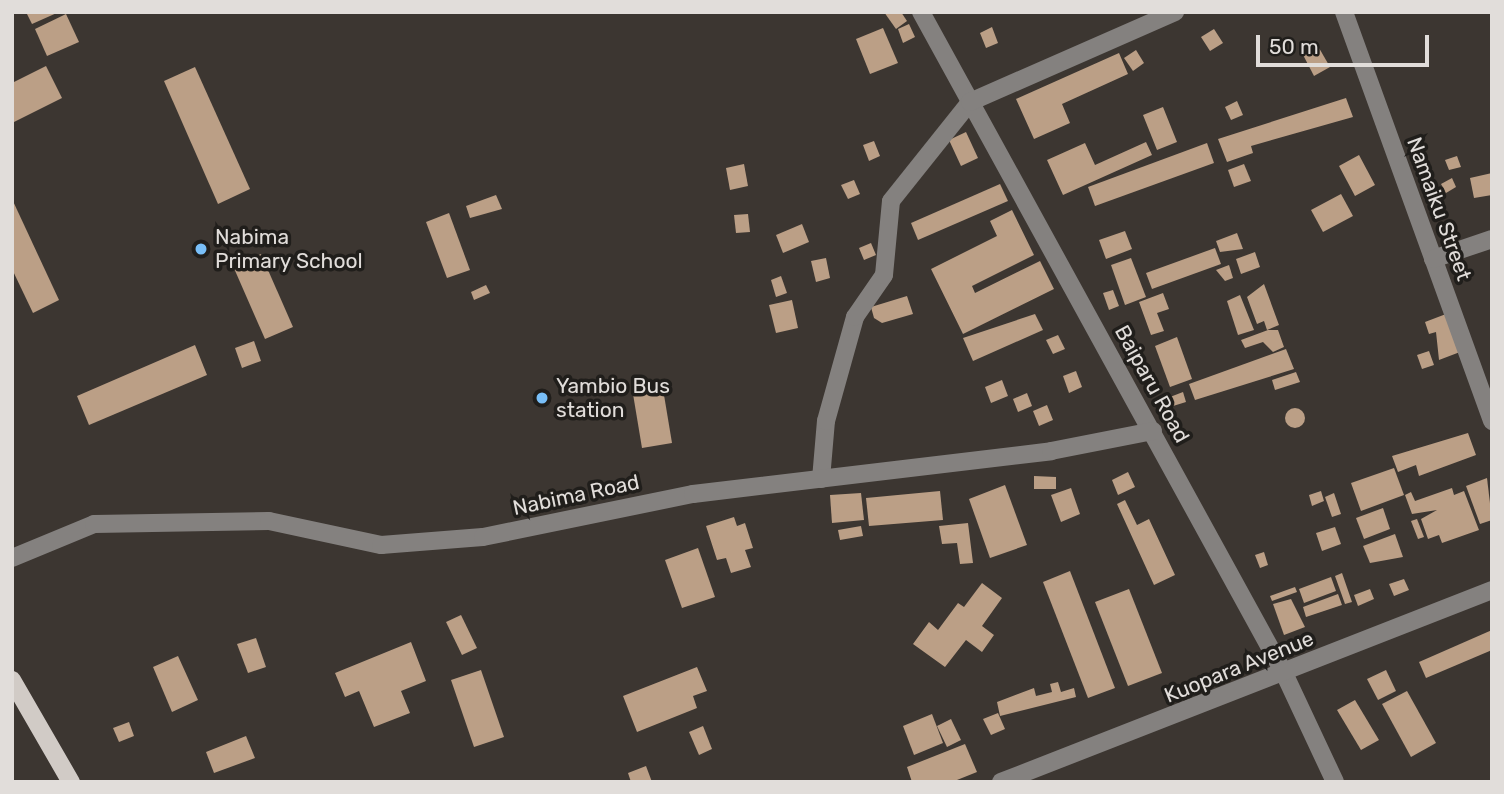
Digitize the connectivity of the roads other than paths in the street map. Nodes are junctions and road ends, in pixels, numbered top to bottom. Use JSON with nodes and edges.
{"nodes":[{"id":1,"x":921,"y":12,"type":"edge"},
{"id":2,"x":1175,"y":12,"type":"edge"},
{"id":3,"x":1344,"y":12,"type":"edge"},
{"id":4,"x":970,"y":102,"type":"junction"},
{"id":5,"x":1492,"y":239,"type":"edge"},
{"id":6,"x":1433,"y":259,"type":"junction"},
{"id":7,"x":1492,"y":421,"type":"edge"},
{"id":8,"x":1153,"y":432,"type":"junction"},
{"id":9,"x":821,"y":479,"type":"junction"},
{"id":10,"x":12,"y":558,"type":"edge"},
{"id":11,"x":1492,"y":590,"type":"edge"},
{"id":12,"x":1284,"y":673,"type":"junction"},
{"id":13,"x":12,"y":680,"type":"edge"},
{"id":14,"x":71,"y":782,"type":"edge"},
{"id":15,"x":1001,"y":782,"type":"edge"},
{"id":16,"x":1335,"y":782,"type":"edge"}],
"edges":[{"from":1,"to":4,"type":"street","name":"Baiparu Road"},
{"from":2,"to":4,"type":"street"},
{"from":3,"to":6,"type":"street","name":"Namaiku Street"},
{"from":4,"to":8,"type":"street","name":"Baiparu Road"},
{"from":4,"to":9,"type":"street"},
{"from":5,"to":6,"type":"street"},
{"from":6,"to":7,"type":"street","name":"Namaiku Street"},
{"from":8,"to":9,"type":"street","name":"Nabima Road"},
{"from":8,"to":12,"type":"street","name":"Baiparu Road"},
{"from":9,"to":10,"type":"street","name":"Nabima Road"},
{"from":11,"to":12,"type":"street","name":"Kuopara Avenue"},
{"from":12,"to":15,"type":"street","name":"Kuopara Avenue"},
{"from":12,"to":16,"type":"street","name":"Baiparu Road"},
{"from":13,"to":14,"type":"main road"}]}
